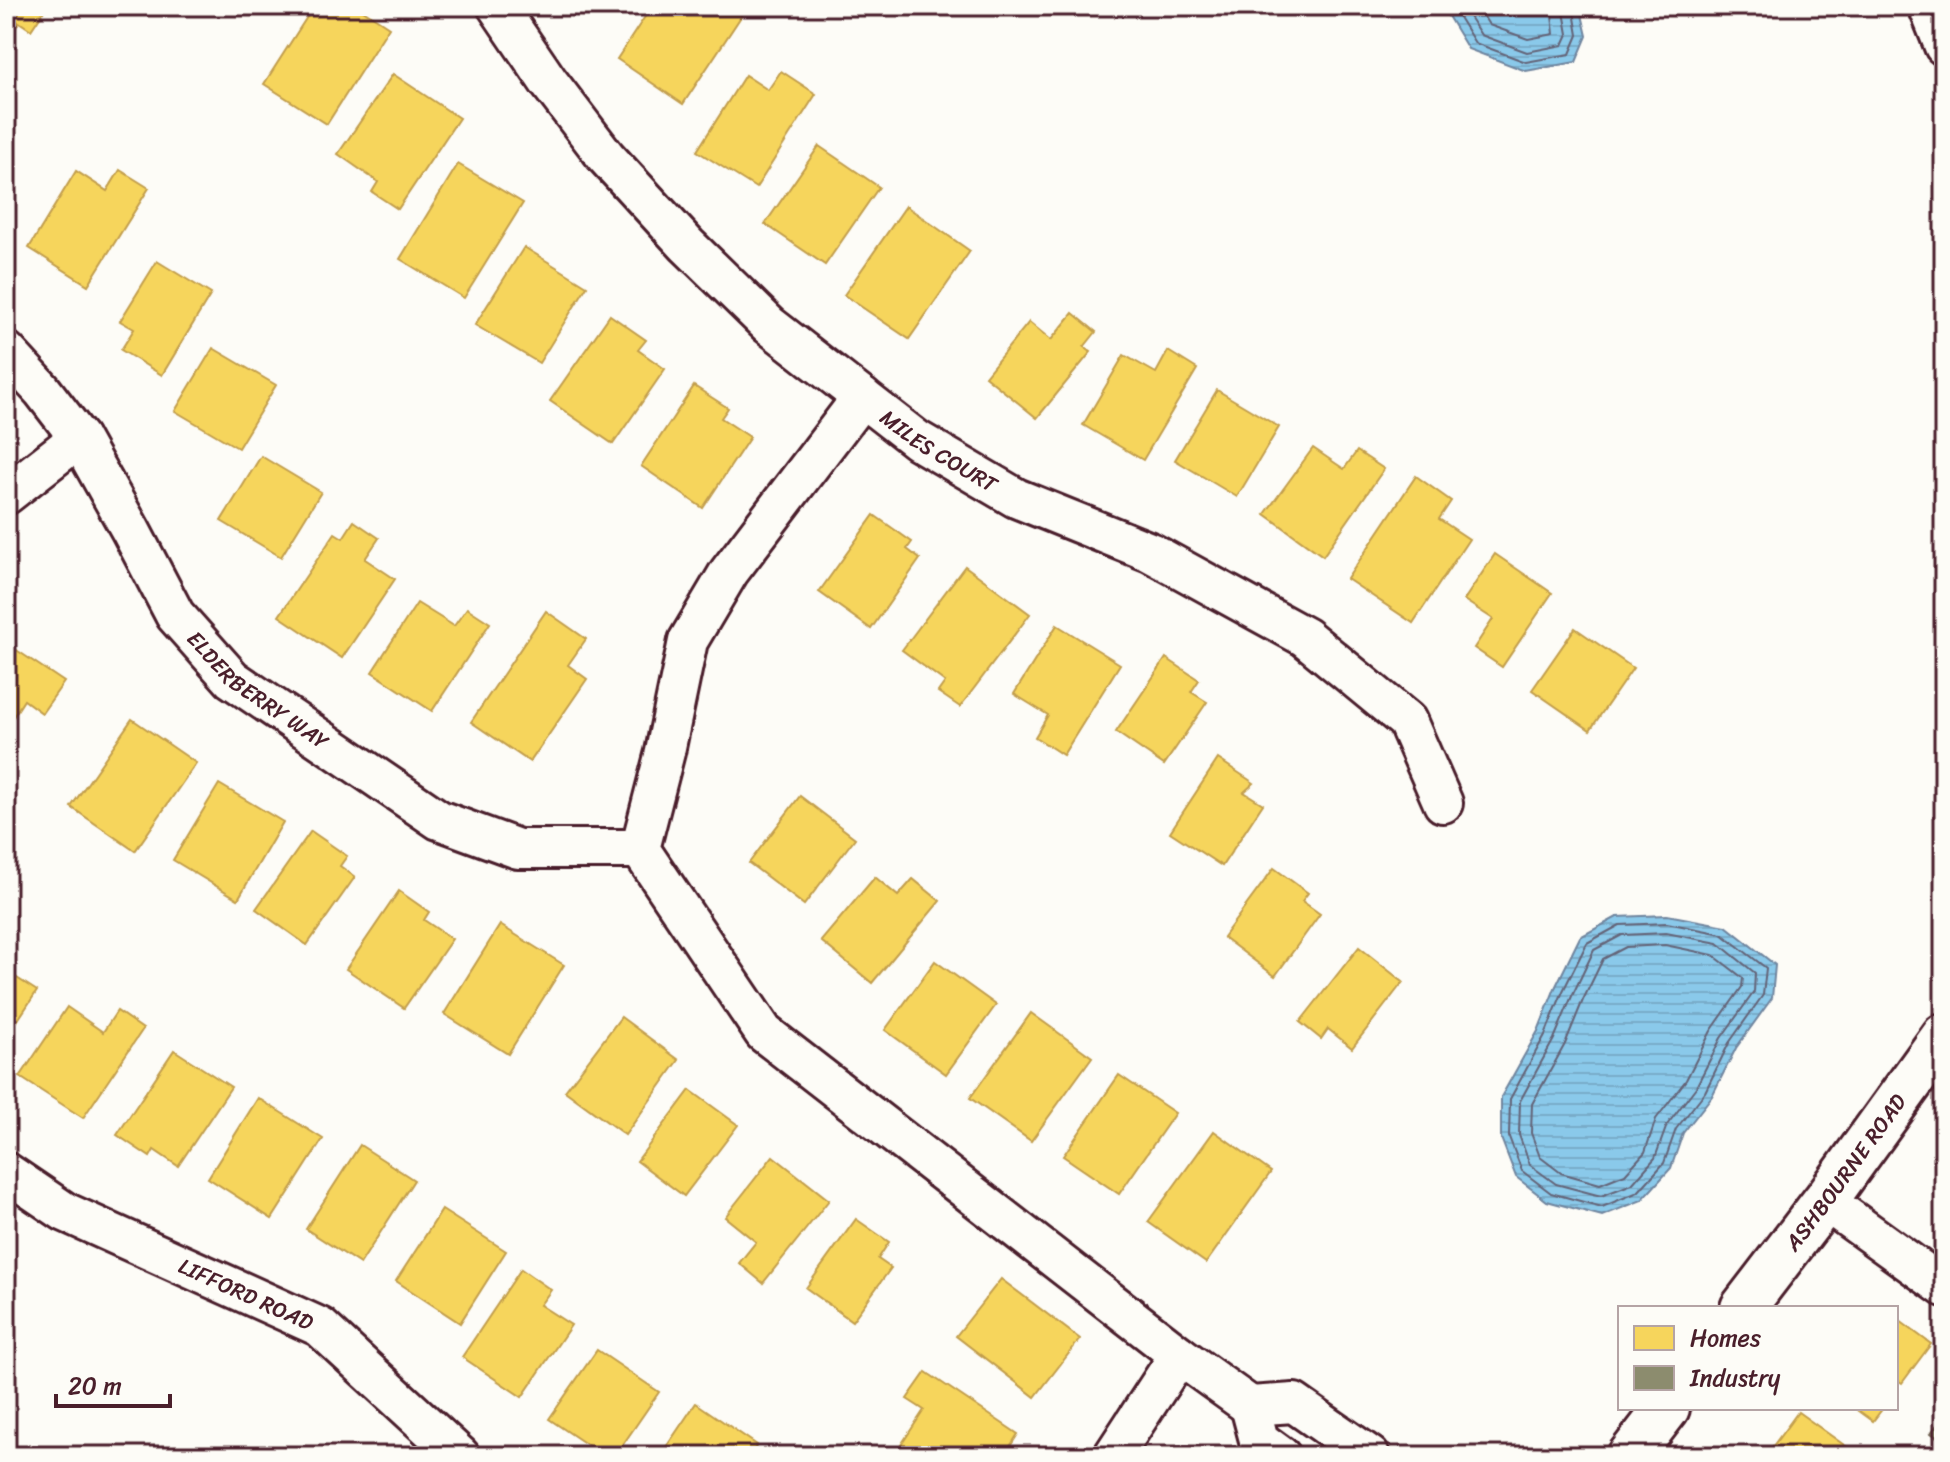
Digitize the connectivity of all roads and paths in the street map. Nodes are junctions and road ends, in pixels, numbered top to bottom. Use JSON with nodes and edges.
{"nodes":[{"id":1,"x":497,"y":6,"type":"edge"},
{"id":2,"x":1928,"y":6,"type":"edge"},
{"id":3,"x":1944,"y":46,"type":"edge"},
{"id":4,"x":6,"y":351,"type":"edge"},
{"id":5,"x":862,"y":397,"type":"junction"},
{"id":6,"x":79,"y":438,"type":"junction"},
{"id":7,"x":6,"y":495,"type":"edge"},
{"id":8,"x":1443,"y":803,"type":"dead end"},
{"id":9,"x":640,"y":849,"type":"junction"},
{"id":10,"x":1944,"y":1036,"type":"edge"},
{"id":11,"x":6,"y":1172,"type":"edge"},
{"id":12,"x":1825,"y":1201,"type":"junction"},
{"id":13,"x":1944,"y":1287,"type":"edge"},
{"id":14,"x":1745,"y":1306,"type":"edge"},
{"id":15,"x":1179,"y":1355,"type":"junction"},
{"id":16,"x":1250,"y":1406,"type":"junction"},
{"id":17,"x":1665,"y":1410,"type":"edge"},
{"id":18,"x":460,"y":1456,"type":"edge"},
{"id":19,"x":1113,"y":1456,"type":"edge"},
{"id":20,"x":1281,"y":1456,"type":"edge"},
{"id":21,"x":1370,"y":1456,"type":"edge"},
{"id":22,"x":1630,"y":1456,"type":"edge"}],
"edges":[{"from":1,"to":5,"type":"street","name":"MILES COURT"},
{"from":2,"to":3,"type":"street"},
{"from":4,"to":6,"type":"street","name":"ELDERBERRY WAY"},
{"from":5,"to":8,"type":"street","name":"MILES COURT"},
{"from":5,"to":9,"type":"street"},
{"from":6,"to":7,"type":"street"},
{"from":6,"to":9,"type":"street","name":"ELDERBERRY WAY"},
{"from":9,"to":15,"type":"street"},
{"from":10,"to":12,"type":"street","name":"ASHBOURNE ROAD"},
{"from":11,"to":18,"type":"street","name":"LIFFORD ROAD"},
{"from":12,"to":13,"type":"street"},
{"from":12,"to":14,"type":"street","name":"ASHBOURNE ROAD"},
{"from":15,"to":16,"type":"street"},
{"from":15,"to":19,"type":"street"},
{"from":16,"to":20,"type":"street"},
{"from":16,"to":21,"type":"street"},
{"from":17,"to":22,"type":"street"}]}
